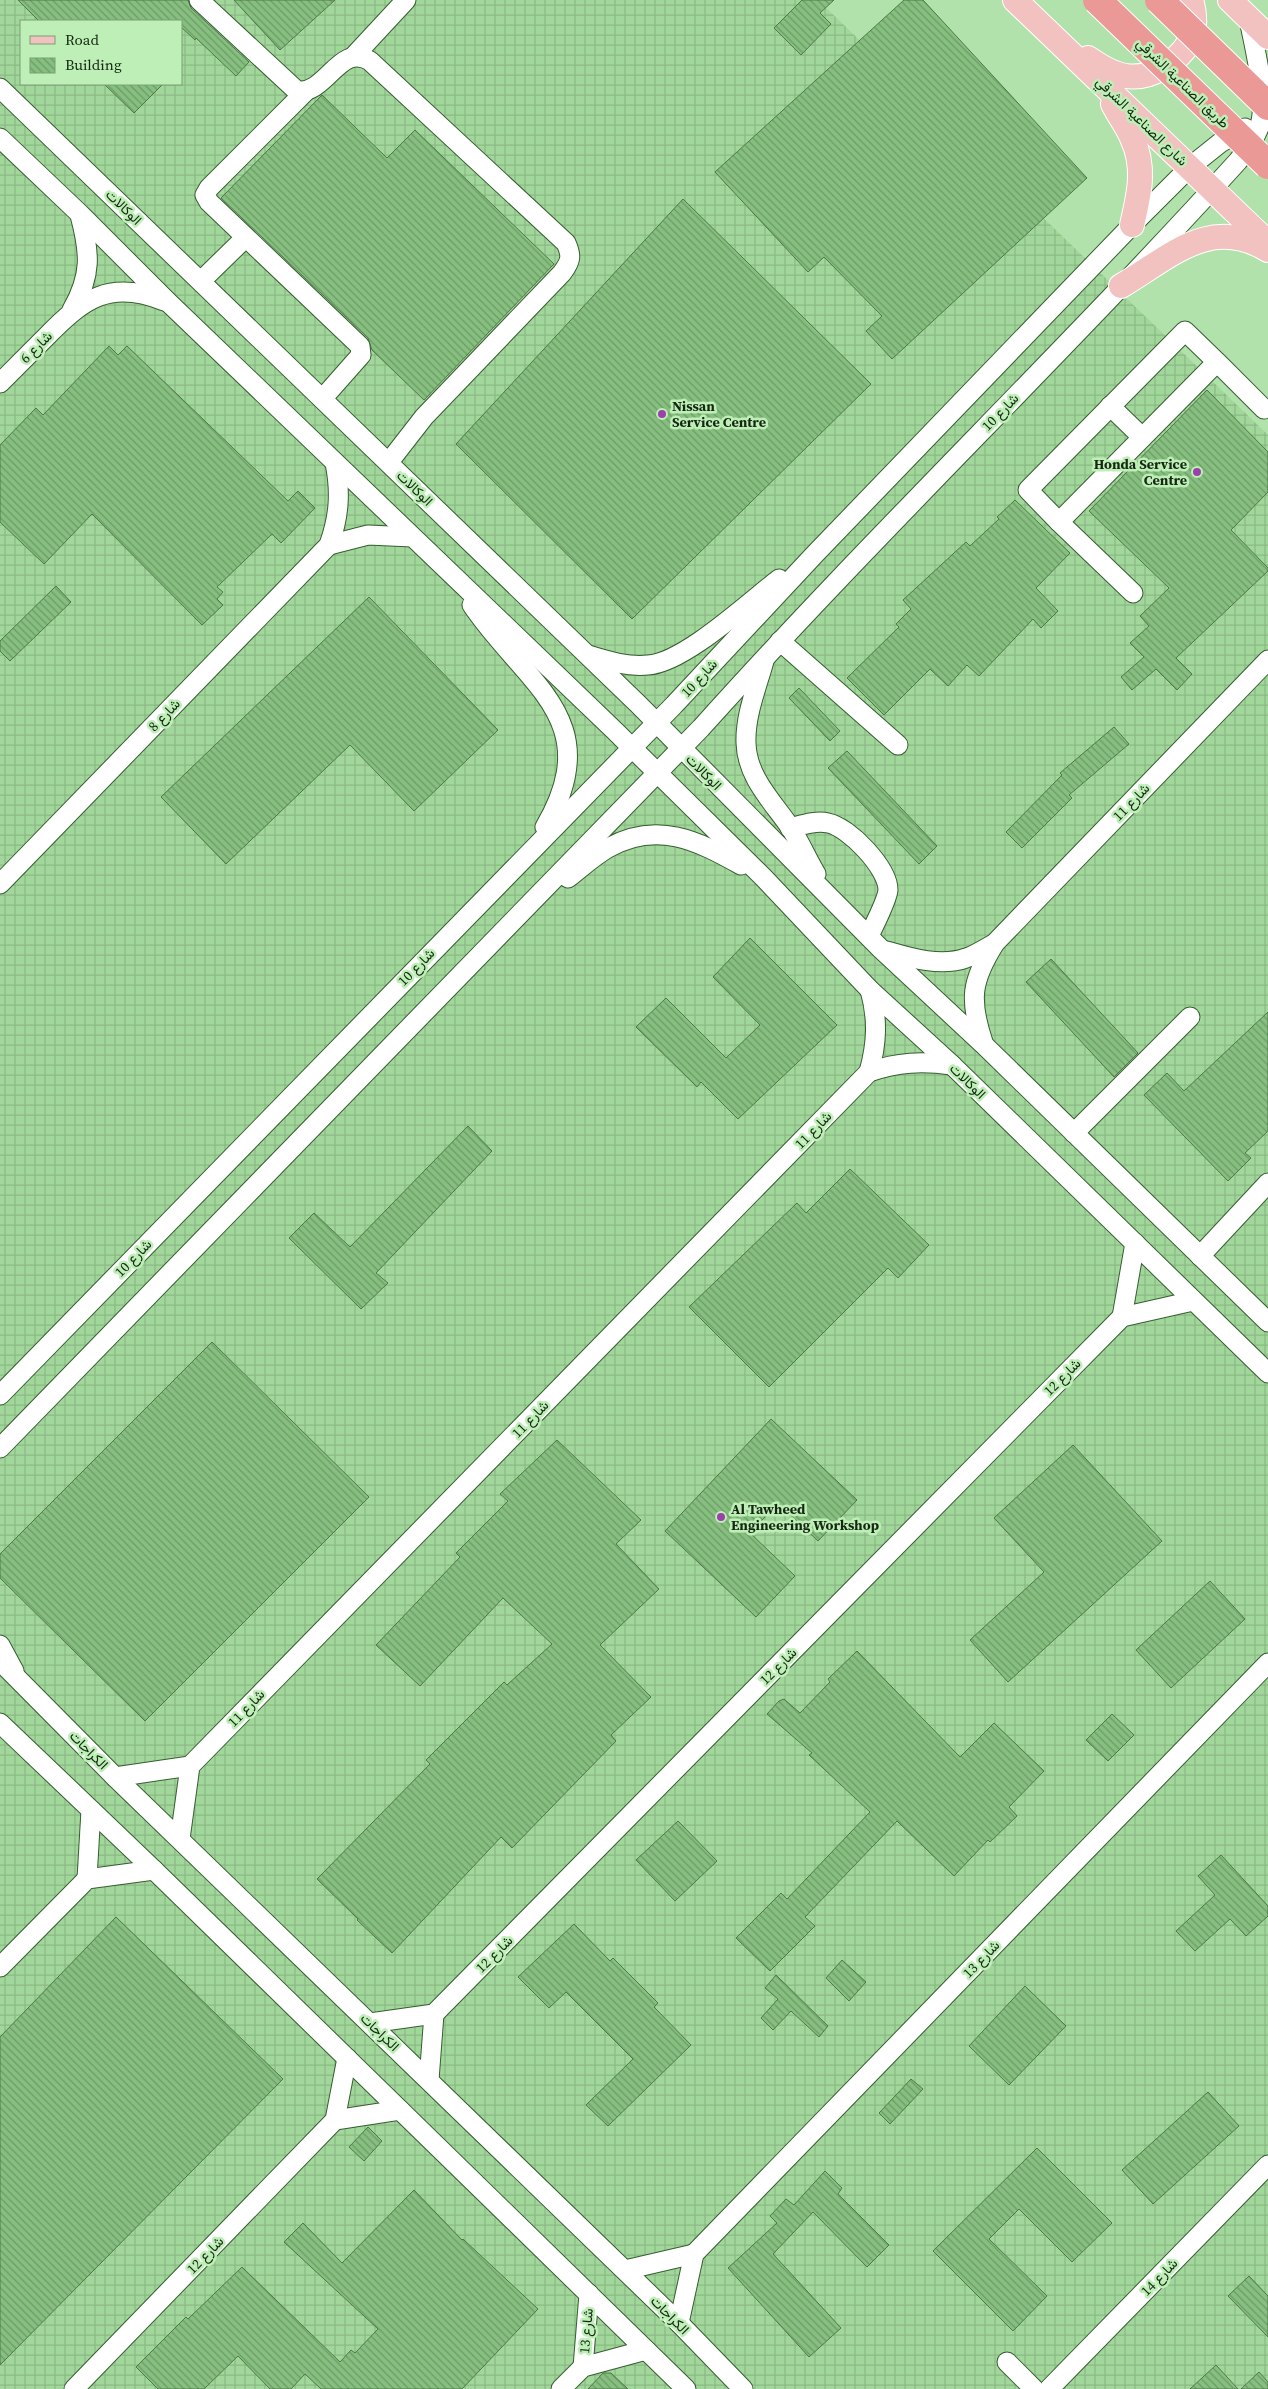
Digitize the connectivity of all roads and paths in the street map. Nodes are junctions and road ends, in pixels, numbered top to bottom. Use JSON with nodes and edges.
{"nodes":[{"id":1,"x":200,"y":0,"type":"edge"},
{"id":2,"x":406,"y":0,"type":"edge"},
{"id":3,"x":1015,"y":0,"type":"edge"},
{"id":4,"x":1097,"y":0,"type":"edge"},
{"id":5,"x":1159,"y":0,"type":"edge"},
{"id":6,"x":1191,"y":0,"type":"edge"},
{"id":7,"x":1230,"y":0,"type":"edge"},
{"id":8,"x":1249,"y":18,"type":"junction"},
{"id":9,"x":1043,"y":27,"type":"junction"},
{"id":10,"x":1268,"y":37,"type":"edge"},
{"id":11,"x":354,"y":56,"type":"junction"},
{"id":12,"x":1104,"y":84,"type":"junction"},
{"id":13,"x":0,"y":88,"type":"edge"},
{"id":14,"x":305,"y":92,"type":"junction"},
{"id":15,"x":1266,"y":117,"type":"edge"},
{"id":16,"x":0,"y":138,"type":"edge"},
{"id":17,"x":1268,"y":165,"type":"edge"},
{"id":18,"x":1190,"y":167,"type":"junction"},
{"id":19,"x":1213,"y":190,"type":"junction"},
{"id":20,"x":80,"y":214,"type":"junction"},
{"id":21,"x":1132,"y":225,"type":"junction"},
{"id":22,"x":245,"y":238,"type":"junction"},
{"id":23,"x":1268,"y":243,"type":"edge"},
{"id":24,"x":1268,"y":250,"type":"edge"},
{"id":25,"x":201,"y":281,"type":"junction"},
{"id":26,"x":1121,"y":286,"type":"junction"},
{"id":27,"x":168,"y":302,"type":"junction"},
{"id":28,"x":72,"y":310,"type":"junction"},
{"id":29,"x":1217,"y":362,"type":"junction"},
{"id":30,"x":0,"y":383,"type":"edge"},
{"id":31,"x":323,"y":398,"type":"junction"},
{"id":32,"x":1110,"y":406,"type":"junction"},
{"id":33,"x":1264,"y":416,"type":"edge"},
{"id":34,"x":1142,"y":437,"type":"junction"},
{"id":35,"x":389,"y":462,"type":"junction"},
{"id":36,"x":335,"y":463,"type":"junction"},
{"id":37,"x":1059,"y":522,"type":"junction"},
{"id":38,"x":412,"y":537,"type":"junction"},
{"id":39,"x":329,"y":546,"type":"junction"},
{"id":40,"x":815,"y":554,"type":"junction"},
{"id":41,"x":454,"y":578,"type":"junction"},
{"id":42,"x":1132,"y":592,"type":"dead end"},
{"id":43,"x":780,"y":641,"type":"junction"},
{"id":44,"x":586,"y":655,"type":"junction"},
{"id":45,"x":766,"y":656,"type":"junction"},
{"id":46,"x":1268,"y":660,"type":"edge"},
{"id":47,"x":656,"y":723,"type":"junction"},
{"id":48,"x":898,"y":744,"type":"dead end"},
{"id":49,"x":632,"y":747,"type":"junction"},
{"id":50,"x":680,"y":748,"type":"junction"},
{"id":51,"x":657,"y":772,"type":"junction"},
{"id":52,"x":790,"y":828,"type":"junction"},
{"id":53,"x":531,"y":849,"type":"junction"},
{"id":54,"x":763,"y":878,"type":"junction"},
{"id":55,"x":0,"y":884,"type":"edge"},
{"id":56,"x":826,"y":893,"type":"junction"},
{"id":57,"x":523,"y":912,"type":"junction"},
{"id":58,"x":875,"y":943,"type":"junction"},
{"id":59,"x":995,"y":943,"type":"junction"},
{"id":60,"x":870,"y":990,"type":"junction"},
{"id":61,"x":1190,"y":1017,"type":"dead end"},
{"id":62,"x":983,"y":1044,"type":"junction"},
{"id":63,"x":952,"y":1066,"type":"junction"},
{"id":64,"x":869,"y":1072,"type":"junction"},
{"id":65,"x":1074,"y":1133,"type":"junction"},
{"id":66,"x":1268,"y":1182,"type":"edge"},
{"id":67,"x":1135,"y":1243,"type":"junction"},
{"id":68,"x":1200,"y":1256,"type":"junction"},
{"id":69,"x":1193,"y":1301,"type":"junction"},
{"id":70,"x":1122,"y":1317,"type":"junction"},
{"id":71,"x":1268,"y":1322,"type":"edge"},
{"id":72,"x":1268,"y":1373,"type":"edge"},
{"id":73,"x":8,"y":1382,"type":"edge"},
{"id":74,"x":0,"y":1395,"type":"edge"},
{"id":75,"x":0,"y":1448,"type":"edge"},
{"id":76,"x":0,"y":1645,"type":"edge"},
{"id":77,"x":0,"y":1661,"type":"edge"},
{"id":78,"x":1268,"y":1664,"type":"edge"},
{"id":79,"x":16,"y":1676,"type":"junction"},
{"id":80,"x":0,"y":1723,"type":"edge"},
{"id":81,"x":190,"y":1766,"type":"junction"},
{"id":82,"x":116,"y":1777,"type":"junction"},
{"id":83,"x":91,"y":1810,"type":"junction"},
{"id":84,"x":180,"y":1839,"type":"junction"},
{"id":85,"x":154,"y":1870,"type":"junction"},
{"id":86,"x":87,"y":1879,"type":"junction"},
{"id":87,"x":0,"y":1967,"type":"edge"},
{"id":88,"x":434,"y":2014,"type":"junction"},
{"id":89,"x":370,"y":2023,"type":"junction"},
{"id":90,"x":347,"y":2058,"type":"junction"},
{"id":91,"x":429,"y":2080,"type":"junction"},
{"id":92,"x":400,"y":2110,"type":"junction"},
{"id":93,"x":335,"y":2120,"type":"junction"},
{"id":94,"x":1268,"y":2165,"type":"edge"},
{"id":95,"x":694,"y":2254,"type":"junction"},
{"id":96,"x":625,"y":2270,"type":"junction"},
{"id":97,"x":589,"y":2294,"type":"junction"},
{"id":98,"x":679,"y":2323,"type":"junction"},
{"id":99,"x":646,"y":2350,"type":"junction"},
{"id":100,"x":1007,"y":2362,"type":"dead end"},
{"id":101,"x":583,"y":2367,"type":"junction"},
{"id":102,"x":74,"y":2389,"type":"edge"},
{"id":103,"x":561,"y":2389,"type":"edge"},
{"id":104,"x":686,"y":2389,"type":"edge"},
{"id":105,"x":743,"y":2389,"type":"edge"},
{"id":106,"x":1034,"y":2389,"type":"edge"},
{"id":107,"x":1049,"y":2389,"type":"edge"}],
"edges":[{"from":1,"to":14,"type":"street"},
{"from":2,"to":11,"type":"street"},
{"from":3,"to":9,"type":"main road","name":"شارع الصناعية الشرقي"},
{"from":4,"to":17,"type":"highway","name":"طريق الصناعية الشرقي","bridge":true},
{"from":5,"to":15,"type":"highway","bridge":true},
{"from":6,"to":9,"type":"main road"},
{"from":7,"to":8,"type":"main road"},
{"from":8,"to":10,"type":"main road"},
{"from":8,"to":15,"type":"street","name":"شارع 10"},
{"from":9,"to":12,"type":"main road","name":"شارع الصناعية الشرقي"},
{"from":11,"to":14,"type":"street"},
{"from":11,"to":35,"type":"street"},
{"from":12,"to":18,"type":"main road","name":"شارع الصناعية الشرقي"},
{"from":12,"to":21,"type":"main road"},
{"from":13,"to":25,"type":"street","name":"الوكالات"},
{"from":14,"to":22,"type":"street"},
{"from":15,"to":18,"type":"street","name":"شارع 10"},
{"from":15,"to":19,"type":"street","name":"شارع 10"},
{"from":16,"to":20,"type":"street","name":"الوكالات"},
{"from":18,"to":19,"type":"main road","name":"شارع الصناعية الشرقي"},
{"from":18,"to":21,"type":"street","name":"شارع 10"},
{"from":19,"to":23,"type":"main road","name":"شارع الصناعية الشرقي"},
{"from":19,"to":26,"type":"street","name":"شارع 10"},
{"from":20,"to":27,"type":"street","name":"الوكالات"},
{"from":20,"to":28,"type":"street","name":"شارع 6"},
{"from":21,"to":40,"type":"street","name":"شارع 10"},
{"from":22,"to":25,"type":"street"},
{"from":22,"to":31,"type":"street"},
{"from":24,"to":26,"type":"main road"},
{"from":25,"to":31,"type":"street","name":"الوكالات"},
{"from":26,"to":43,"type":"street","name":"شارع 10"},
{"from":27,"to":28,"type":"street","name":"شارع 6"},
{"from":27,"to":36,"type":"street","name":"الوكالات"},
{"from":28,"to":30,"type":"street","name":"شارع 6"},
{"from":29,"to":32,"type":"street"},
{"from":29,"to":33,"type":"street"},
{"from":29,"to":34,"type":"street"},
{"from":31,"to":35,"type":"street","name":"الوكالات"},
{"from":32,"to":34,"type":"street"},
{"from":32,"to":37,"type":"street"},
{"from":34,"to":37,"type":"street"},
{"from":35,"to":44,"type":"street","name":"الوكالات"},
{"from":36,"to":38,"type":"street","name":"الوكالات"},
{"from":36,"to":39,"type":"street","name":"شارع 8"},
{"from":37,"to":42,"type":"street"},
{"from":38,"to":39,"type":"street"},
{"from":38,"to":41,"type":"street","name":"الوكالات"},
{"from":39,"to":55,"type":"street","name":"شارع 8"},
{"from":40,"to":44,"type":"street","name":"شارع 10"},
{"from":40,"to":47,"type":"street","name":"شارع 10"},
{"from":41,"to":49,"type":"street","name":"الوكالات"},
{"from":41,"to":53,"type":"street","name":"الوكالات"},
{"from":43,"to":45,"type":"street","name":"شارع 10"},
{"from":43,"to":48,"type":"street"},
{"from":44,"to":47,"type":"street","name":"الوكالات"},
{"from":45,"to":50,"type":"street","name":"شارع 10"},
{"from":45,"to":52,"type":"street","name":"الوكالات"},
{"from":46,"to":59,"type":"street","name":"شارع 11"},
{"from":47,"to":49,"type":"street","name":"شارع 10"},
{"from":47,"to":50,"type":"street","name":"الوكالات"},
{"from":49,"to":51,"type":"street","name":"الوكالات"},
{"from":49,"to":53,"type":"street","name":"شارع 10"},
{"from":50,"to":51,"type":"street","name":"شارع 10"},
{"from":50,"to":56,"type":"street","name":"الوكالات"},
{"from":51,"to":54,"type":"street","name":"الوكالات"},
{"from":51,"to":57,"type":"street","name":"شارع 10"},
{"from":52,"to":56,"type":"street","name":"الوكالات"},
{"from":52,"to":58,"type":"street"},
{"from":53,"to":73,"type":"street","name":"شارع 10"},
{"from":54,"to":57,"type":"street","name":"شارع 10"},
{"from":54,"to":60,"type":"street","name":"الوكالات"},
{"from":56,"to":58,"type":"street","name":"الوكالات"},
{"from":57,"to":75,"type":"street","name":"شارع 10"},
{"from":58,"to":59,"type":"street","name":"شارع 11"},
{"from":58,"to":62,"type":"street","name":"الوكالات"},
{"from":59,"to":62,"type":"street","name":"شارع 11"},
{"from":60,"to":63,"type":"street","name":"الوكالات"},
{"from":60,"to":64,"type":"street"},
{"from":61,"to":65,"type":"street"},
{"from":62,"to":65,"type":"street","name":"الوكالات"},
{"from":63,"to":64,"type":"street","name":"شارع 11"},
{"from":63,"to":67,"type":"street","name":"الوكالات"},
{"from":64,"to":81,"type":"street","name":"شارع 11"},
{"from":65,"to":68,"type":"street","name":"الوكالات"},
{"from":66,"to":68,"type":"street"},
{"from":67,"to":69,"type":"street","name":"الوكالات"},
{"from":67,"to":70,"type":"street"},
{"from":68,"to":71,"type":"street","name":"الوكالات"},
{"from":69,"to":70,"type":"street"},
{"from":69,"to":72,"type":"street","name":"الوكالات"},
{"from":70,"to":88,"type":"street","name":"شارع 12"},
{"from":73,"to":74,"type":"street","name":"شارع 10"},
{"from":76,"to":79,"type":"street","name":"الكراجات"},
{"from":77,"to":79,"type":"street","name":"الكراجات"},
{"from":78,"to":95,"type":"street","name":"شارع 13"},
{"from":79,"to":82,"type":"street","name":"الكراجات"},
{"from":80,"to":83,"type":"street"},
{"from":81,"to":82,"type":"street"},
{"from":81,"to":84,"type":"street"},
{"from":82,"to":84,"type":"street","name":"الكراجات"},
{"from":83,"to":85,"type":"street"},
{"from":83,"to":86,"type":"street"},
{"from":84,"to":89,"type":"street","name":"الكراجات"},
{"from":85,"to":86,"type":"street"},
{"from":85,"to":90,"type":"street"},
{"from":86,"to":87,"type":"street"},
{"from":88,"to":89,"type":"street"},
{"from":88,"to":91,"type":"street"},
{"from":89,"to":91,"type":"street","name":"الكراجات"},
{"from":90,"to":92,"type":"street"},
{"from":90,"to":93,"type":"street"},
{"from":91,"to":96,"type":"street","name":"الكراجات"},
{"from":92,"to":93,"type":"street"},
{"from":92,"to":97,"type":"street"},
{"from":93,"to":102,"type":"street","name":"شارع 12"},
{"from":94,"to":107,"type":"street","name":"شارع 14"},
{"from":95,"to":96,"type":"street"},
{"from":95,"to":98,"type":"street"},
{"from":96,"to":98,"type":"street","name":"الكراجات"},
{"from":97,"to":99,"type":"street"},
{"from":97,"to":101,"type":"street","name":"شارع 13"},
{"from":98,"to":105,"type":"street","name":"الكراجات"},
{"from":99,"to":101,"type":"street","name":"شارع 13"},
{"from":99,"to":104,"type":"street"},
{"from":100,"to":106,"type":"street"},
{"from":101,"to":103,"type":"street","name":"شارع 13"}]}
